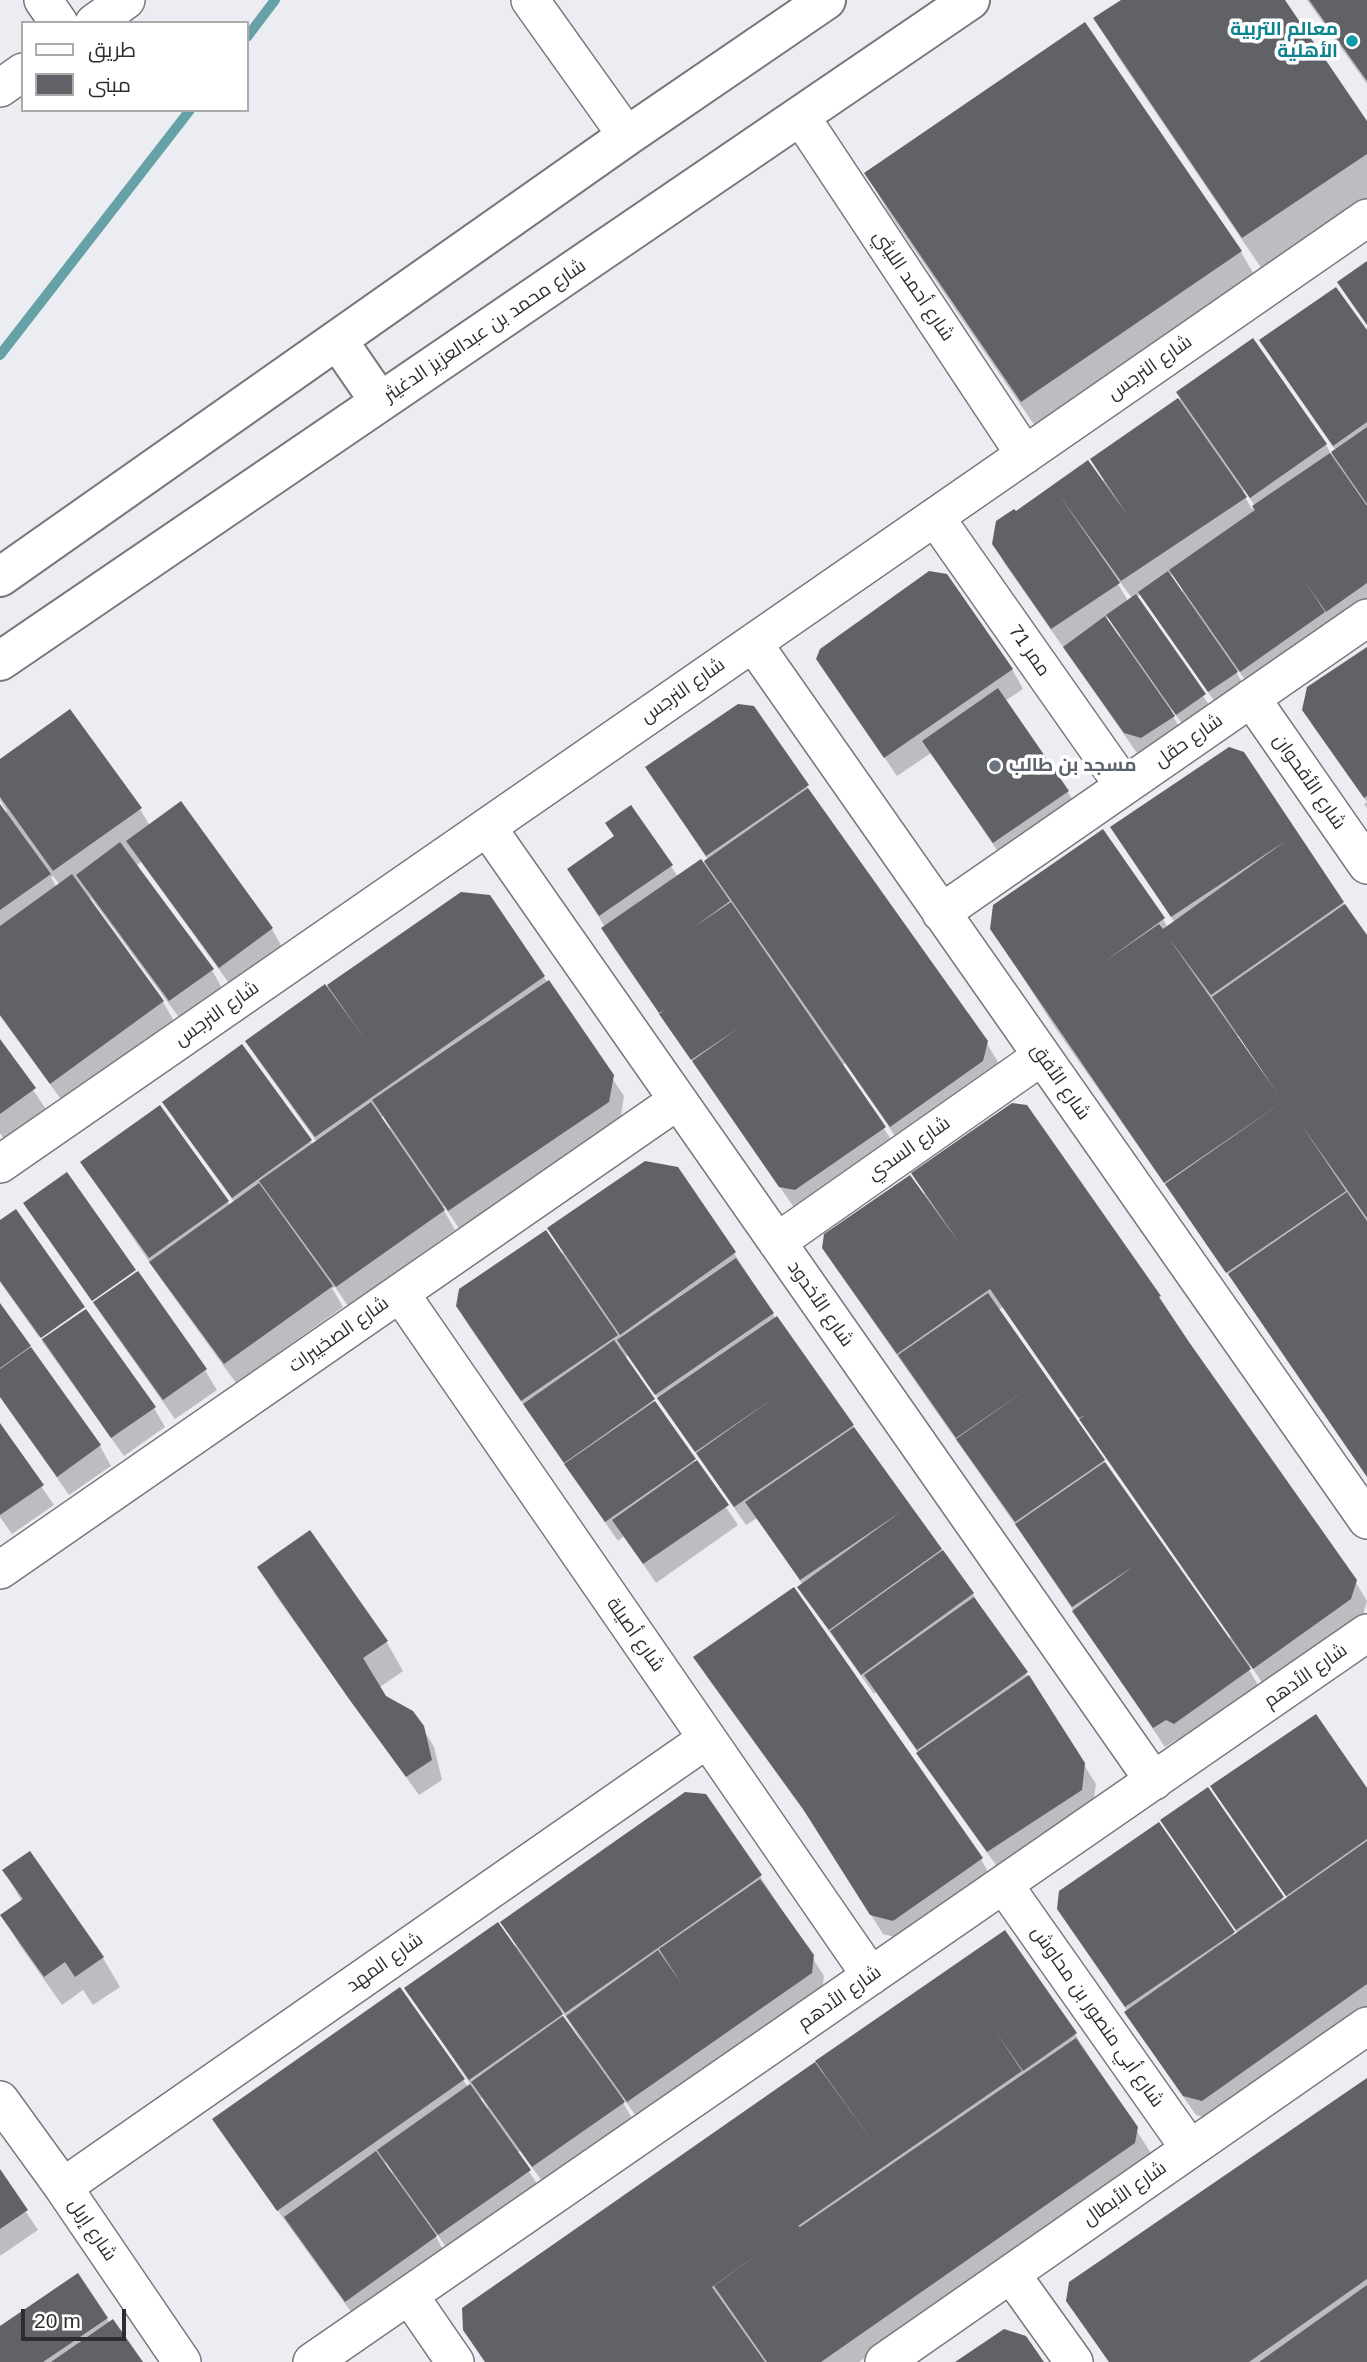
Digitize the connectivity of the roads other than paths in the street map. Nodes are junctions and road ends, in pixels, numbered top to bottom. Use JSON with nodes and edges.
{"nodes":[{"id":1,"x":43,"y":0,"type":"edge"},
{"id":2,"x":126,"y":0,"type":"edge"},
{"id":3,"x":530,"y":0,"type":"edge"},
{"id":4,"x":826,"y":0,"type":"edge"},
{"id":5,"x":970,"y":0,"type":"edge"},
{"id":6,"x":58,"y":21,"type":"edge"},
{"id":7,"x":97,"y":21,"type":"edge"},
{"id":8,"x":21,"y":73,"type":"edge"},
{"id":9,"x":0,"y":88,"type":"edge"},
{"id":10,"x":801,"y":117,"type":"junction"},
{"id":11,"x":627,"y":136,"type":"junction"},
{"id":12,"x":1367,"y":218,"type":"edge"},
{"id":13,"x":338,"y":341,"type":"junction"},
{"id":14,"x":380,"y":402,"type":"junction"},
{"id":15,"x":1025,"y":455,"type":"junction"},
{"id":16,"x":935,"y":517,"type":"junction"},
{"id":17,"x":0,"y":577,"type":"edge"},
{"id":18,"x":1367,"y":618,"type":"edge"},
{"id":19,"x":753,"y":643,"type":"junction"},
{"id":20,"x":0,"y":661,"type":"edge"},
{"id":21,"x":1251,"y":698,"type":"junction"},
{"id":22,"x":1124,"y":786,"type":"junction"},
{"id":23,"x":487,"y":827,"type":"junction"},
{"id":24,"x":1367,"y":865,"type":"edge"},
{"id":25,"x":941,"y":913,"type":"junction"},
{"id":26,"x":1042,"y":1056,"type":"junction"},
{"id":27,"x":677,"y":1101,"type":"junction"},
{"id":28,"x":0,"y":1164,"type":"edge"},
{"id":29,"x":777,"y":1242,"type":"junction"},
{"id":30,"x":400,"y":1293,"type":"junction"},
{"id":31,"x":1367,"y":1520,"type":"edge"},
{"id":32,"x":0,"y":1570,"type":"edge"},
{"id":33,"x":1367,"y":1633,"type":"edge"},
{"id":34,"x":707,"y":1739,"type":"junction"},
{"id":35,"x":1154,"y":1781,"type":"junction"},
{"id":36,"x":1004,"y":1885,"type":"junction"},
{"id":37,"x":871,"y":1976,"type":"junction"},
{"id":38,"x":1367,"y":2026,"type":"edge"},
{"id":39,"x":0,"y":2100,"type":"edge"},
{"id":40,"x":1190,"y":2149,"type":"junction"},
{"id":41,"x":63,"y":2187,"type":"junction"},
{"id":42,"x":1011,"y":2274,"type":"junction"},
{"id":43,"x":409,"y":2295,"type":"junction"},
{"id":44,"x":182,"y":2362,"type":"edge"},
{"id":45,"x":312,"y":2362,"type":"edge"},
{"id":46,"x":456,"y":2362,"type":"edge"},
{"id":47,"x":884,"y":2362,"type":"edge"},
{"id":48,"x":1074,"y":2362,"type":"edge"}],
"edges":[{"from":1,"to":6,"type":"street"},
{"from":2,"to":7,"type":"street"},
{"from":3,"to":11,"type":"street"},
{"from":4,"to":11,"type":"street"},
{"from":5,"to":10,"type":"street","name":"شارع محمد بن عبدالعزيز الدغيثر"},
{"from":8,"to":9,"type":"street"},
{"from":10,"to":14,"type":"street","name":"شارع محمد بن عبدالعزيز الدغيثر"},
{"from":10,"to":15,"type":"street","name":"شارع أحمد الليثي"},
{"from":11,"to":13,"type":"street"},
{"from":12,"to":15,"type":"street","name":"شارع النرجس"},
{"from":13,"to":14,"type":"street"},
{"from":13,"to":17,"type":"street"},
{"from":14,"to":20,"type":"street","name":"شارع محمد بن عبدالعزيز الدغيثر"},
{"from":15,"to":16,"type":"street","name":"شارع النرجس"},
{"from":16,"to":19,"type":"street","name":"شارع النرجس"},
{"from":16,"to":22,"type":"street","name":"ممر 71"},
{"from":18,"to":21,"type":"street","name":"شارع حقل"},
{"from":19,"to":23,"type":"street","name":"شارع النرجس"},
{"from":19,"to":25,"type":"street","name":"شارع الأفق"},
{"from":21,"to":22,"type":"street","name":"شارع حقل"},
{"from":21,"to":24,"type":"street","name":"شارع الأقحوان"},
{"from":22,"to":25,"type":"street","name":"شارع حقل"},
{"from":23,"to":27,"type":"street","name":"شارع الأخدود"},
{"from":23,"to":28,"type":"street","name":"شارع النرجس"},
{"from":25,"to":26,"type":"street","name":"شارع الأفق"},
{"from":26,"to":29,"type":"street","name":"شارع السدي"},
{"from":26,"to":31,"type":"street","name":"شارع الأفق"},
{"from":27,"to":29,"type":"street","name":"شارع الأخدود"},
{"from":27,"to":30,"type":"street","name":"شارع الصخيبرات"},
{"from":29,"to":35,"type":"street","name":"شارع الأخدود"},
{"from":30,"to":32,"type":"street","name":"شارع الصخيبرات"},
{"from":30,"to":34,"type":"street","name":"شارع أصيلة"},
{"from":33,"to":35,"type":"street","name":"شارع الأدهم"},
{"from":34,"to":37,"type":"street","name":"شارع أصيلة"},
{"from":34,"to":41,"type":"street","name":"شارع المهد"},
{"from":35,"to":36,"type":"street","name":"شارع الأدهم"},
{"from":36,"to":37,"type":"street","name":"شارع الأدهم"},
{"from":36,"to":40,"type":"street","name":"شارع أبي منصور بن محاوش"},
{"from":37,"to":43,"type":"street","name":"شارع الأدهم"},
{"from":38,"to":40,"type":"street","name":"شارع الأبطال"},
{"from":39,"to":41,"type":"street","name":"شارع إربل"},
{"from":40,"to":42,"type":"street","name":"شارع الأبطال"},
{"from":41,"to":44,"type":"street","name":"شارع إربل"},
{"from":42,"to":47,"type":"street","name":"شارع الأبطال"},
{"from":42,"to":48,"type":"street"},
{"from":43,"to":45,"type":"street","name":"شارع الأدهم"},
{"from":43,"to":46,"type":"street"}]}
